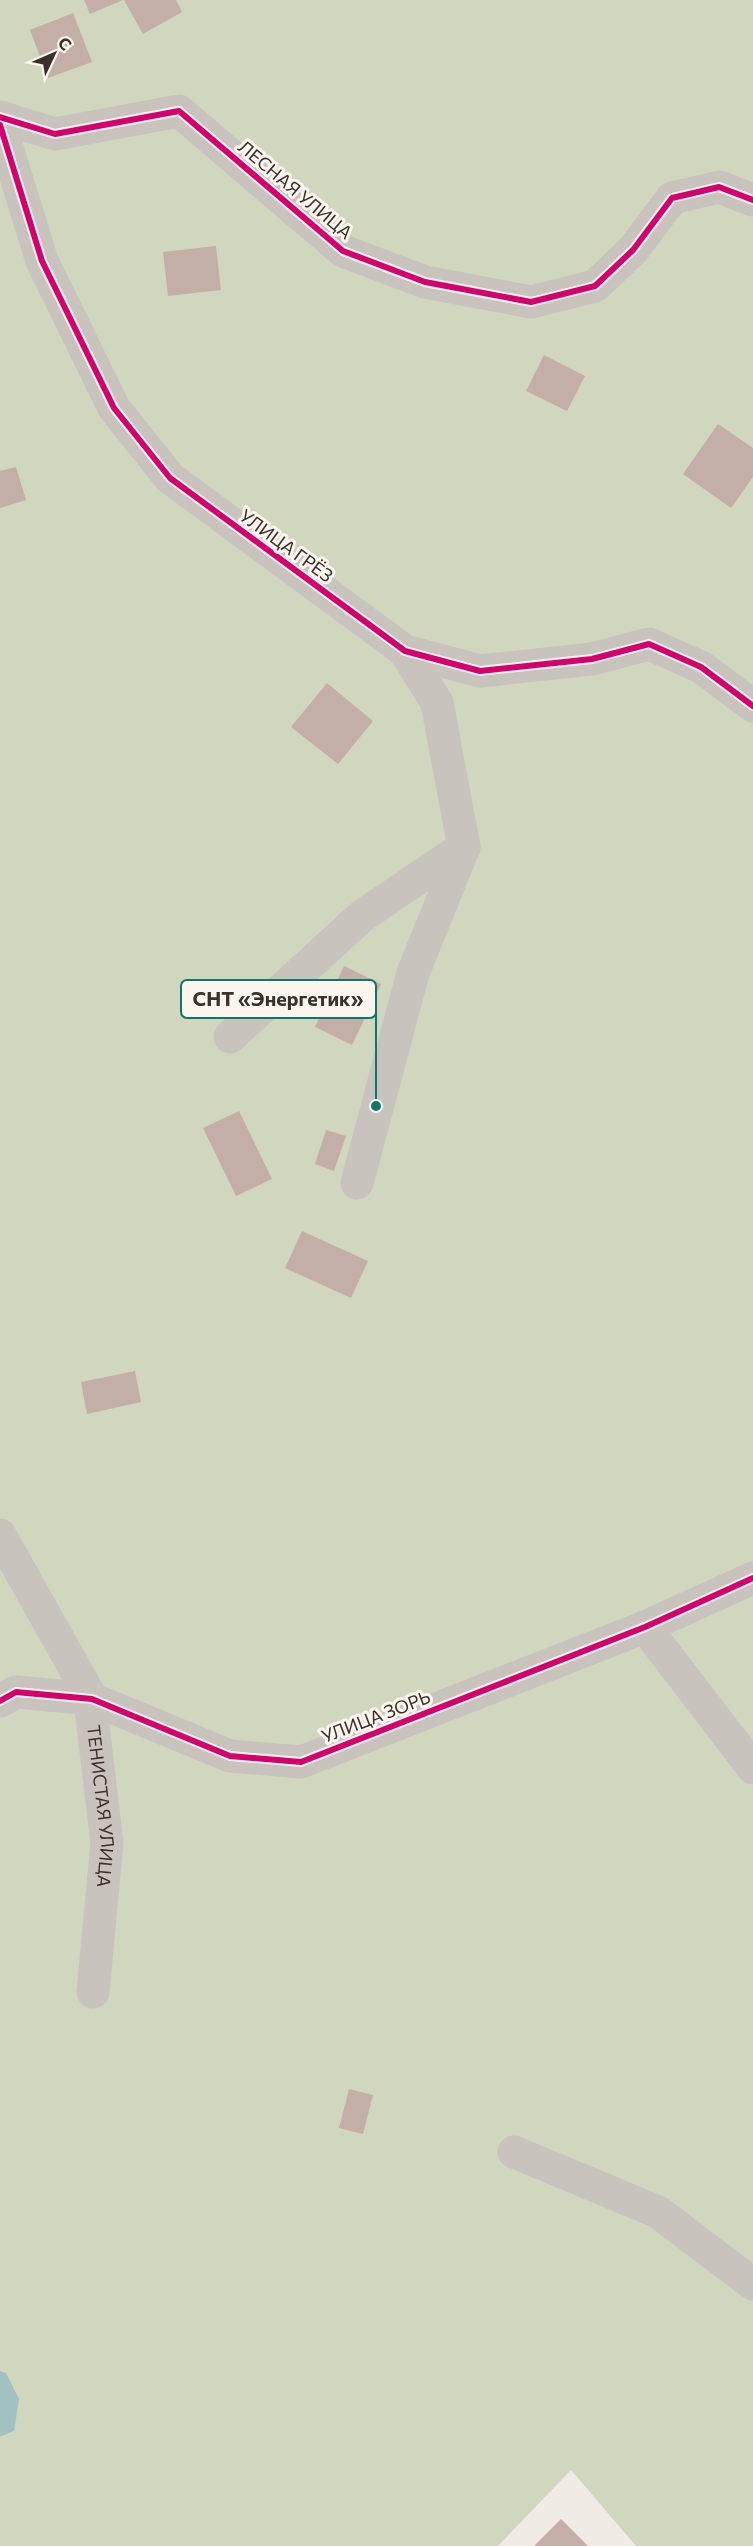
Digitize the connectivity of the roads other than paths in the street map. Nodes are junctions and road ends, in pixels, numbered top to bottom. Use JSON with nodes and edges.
{"nodes":[{"id":1,"x":0,"y":117,"type":"edge"},
{"id":2,"x":0,"y":125,"type":"edge"},
{"id":3,"x":753,"y":200,"type":"edge"},
{"id":4,"x":405,"y":651,"type":"junction"},
{"id":5,"x":753,"y":706,"type":"edge"},
{"id":6,"x":464,"y":847,"type":"junction"},
{"id":7,"x":230,"y":1037,"type":"dead end"},
{"id":8,"x":357,"y":1183,"type":"dead end"},
{"id":9,"x":0,"y":1535,"type":"edge"},
{"id":10,"x":753,"y":1578,"type":"edge"},
{"id":11,"x":645,"y":1627,"type":"junction"},
{"id":12,"x":92,"y":1699,"type":"junction"},
{"id":13,"x":0,"y":1701,"type":"edge"},
{"id":14,"x":753,"y":1768,"type":"edge"},
{"id":15,"x":93,"y":1992,"type":"dead end"},
{"id":16,"x":514,"y":2152,"type":"dead end"},
{"id":17,"x":753,"y":2284,"type":"edge"}],
"edges":[{"from":1,"to":3,"type":"street","name":"ЛЕСНАЯ УЛИЦА"},
{"from":2,"to":4,"type":"street","name":"УЛИЦА ГРЁЗ"},
{"from":4,"to":5,"type":"street","name":"УЛИЦА ГРЁЗ"},
{"from":4,"to":6,"type":"street"},
{"from":6,"to":7,"type":"street"},
{"from":6,"to":8,"type":"street"},
{"from":9,"to":12,"type":"street","name":"ТЕНИСТАЯ УЛИЦА"},
{"from":10,"to":11,"type":"street","name":"УЛИЦА ЗОРЬ"},
{"from":11,"to":12,"type":"street","name":"УЛИЦА ЗОРЬ"},
{"from":11,"to":14,"type":"street"},
{"from":12,"to":13,"type":"street","name":"УЛИЦА ЗОРЬ"},
{"from":12,"to":15,"type":"street","name":"ТЕНИСТАЯ УЛИЦА"},
{"from":16,"to":17,"type":"street"}]}
